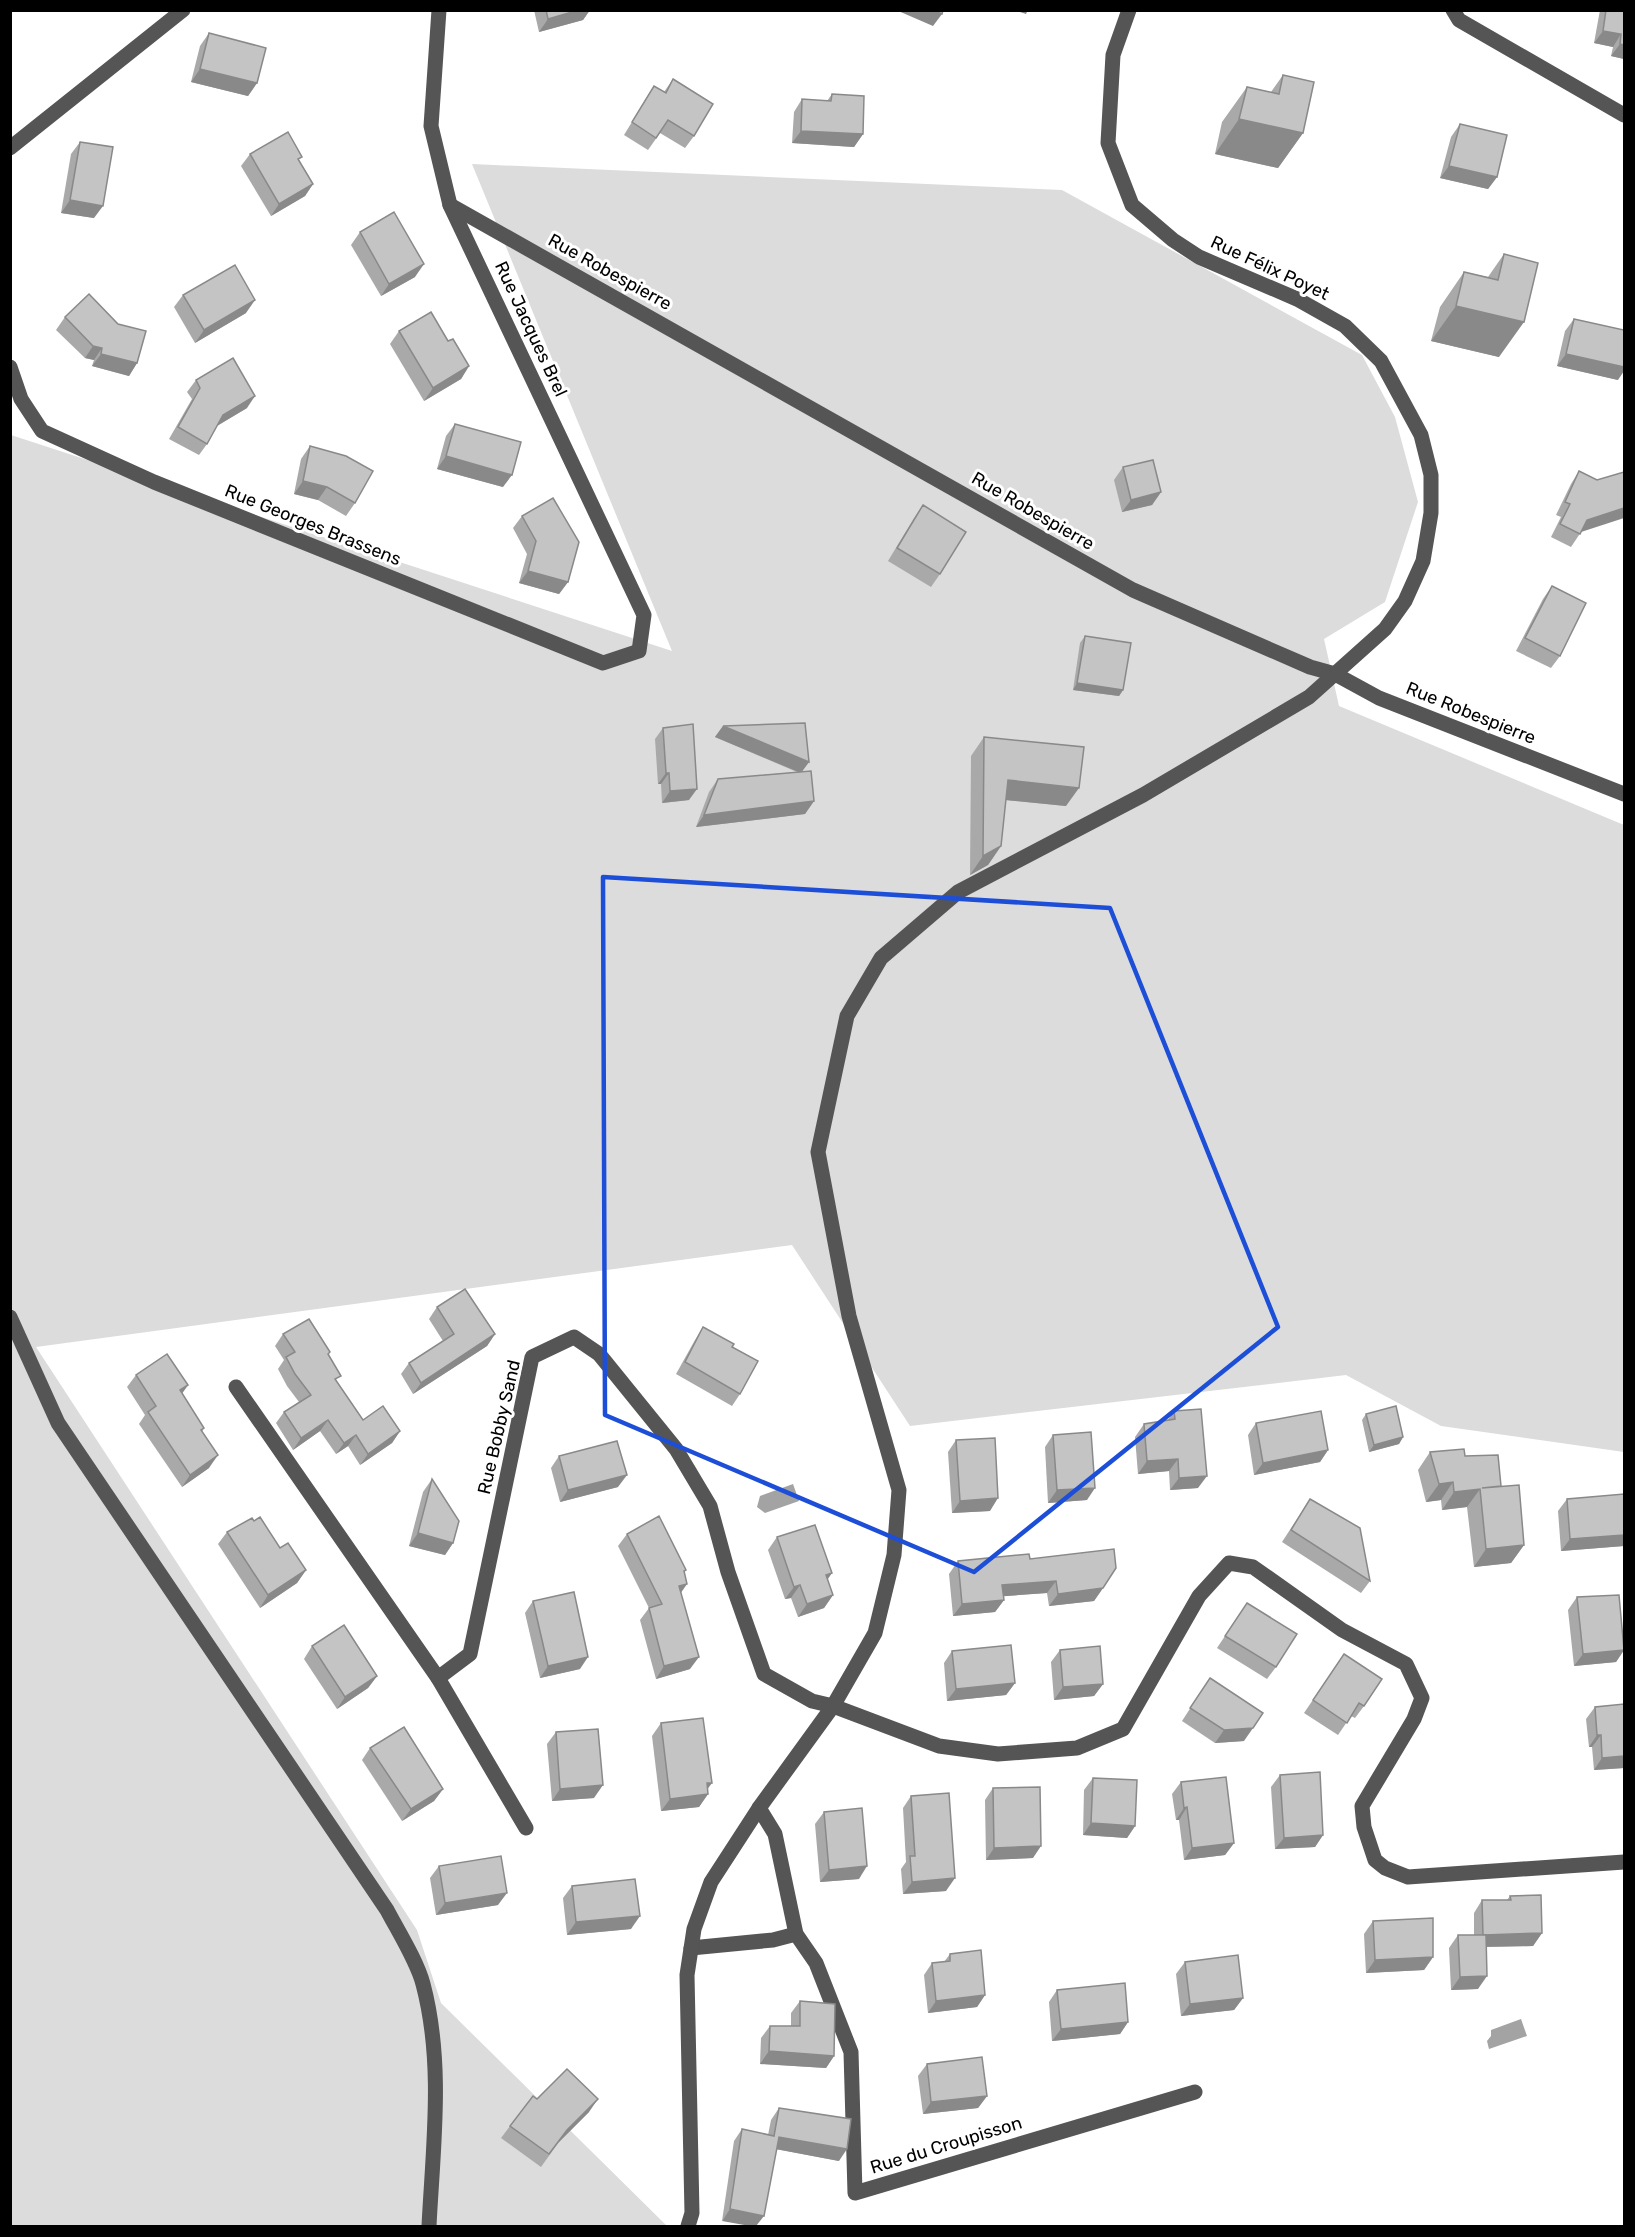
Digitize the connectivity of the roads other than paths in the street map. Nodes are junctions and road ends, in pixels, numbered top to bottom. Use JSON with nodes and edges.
{"nodes":[{"id":1,"x":183,"y":10,"type":"edge"},
{"id":2,"x":439,"y":10,"type":"edge"},
{"id":3,"x":1129,"y":10,"type":"edge"},
{"id":4,"x":1456,"y":15,"type":"edge"},
{"id":5,"x":1624,"y":116,"type":"edge"},
{"id":6,"x":10,"y":148,"type":"edge"},
{"id":7,"x":450,"y":205,"type":"junction"},
{"id":8,"x":10,"y":367,"type":"edge"},
{"id":9,"x":639,"y":651,"type":"joint"},
{"id":10,"x":1335,"y":674,"type":"junction"},
{"id":11,"x":1624,"y":794,"type":"edge"},
{"id":12,"x":10,"y":1317,"type":"edge"},
{"id":13,"x":236,"y":1387,"type":"dead end"},
{"id":14,"x":438,"y":1678,"type":"junction"},
{"id":15,"x":833,"y":1706,"type":"junction"},
{"id":16,"x":759,"y":1808,"type":"junction"},
{"id":17,"x":526,"y":1828,"type":"dead end"},
{"id":18,"x":1624,"y":1862,"type":"edge"},
{"id":19,"x":796,"y":1934,"type":"junction"},
{"id":20,"x":691,"y":1948,"type":"junction"},
{"id":21,"x":1195,"y":2092,"type":"dead end"},
{"id":22,"x":429,"y":2226,"type":"edge"},
{"id":23,"x":688,"y":2226,"type":"edge"}],
"edges":[{"from":1,"to":6,"type":"street"},
{"from":2,"to":7,"type":"street","name":"Rue Jacques Brel"},
{"from":3,"to":10,"type":"street","name":"Rue Félix Poyet"},
{"from":4,"to":5,"type":"street"},
{"from":7,"to":9,"type":"street","name":"Rue Jacques Brel"},
{"from":7,"to":10,"type":"street","name":"Rue Robespierre"},
{"from":8,"to":9,"type":"street","name":"Rue Georges Brassens"},
{"from":10,"to":11,"type":"street","name":"Rue Robespierre"},
{"from":10,"to":15,"type":"street","name":"Rue Félix Poyet"},
{"from":12,"to":22,"type":"street"},
{"from":13,"to":14,"type":"street"},
{"from":14,"to":15,"type":"street","name":"Rue Bobby Sand"},
{"from":14,"to":17,"type":"street"},
{"from":15,"to":16,"type":"street","name":"Rue Félix Poyet"},
{"from":15,"to":18,"type":"street"},
{"from":16,"to":19,"type":"street","name":"Rue du Croupisson"},
{"from":16,"to":20,"type":"street","name":"Rue Félix Poyet"},
{"from":19,"to":20,"type":"street"},
{"from":19,"to":21,"type":"street","name":"Rue du Croupisson"},
{"from":20,"to":23,"type":"street","name":"Rue Félix Poyet"}]}
